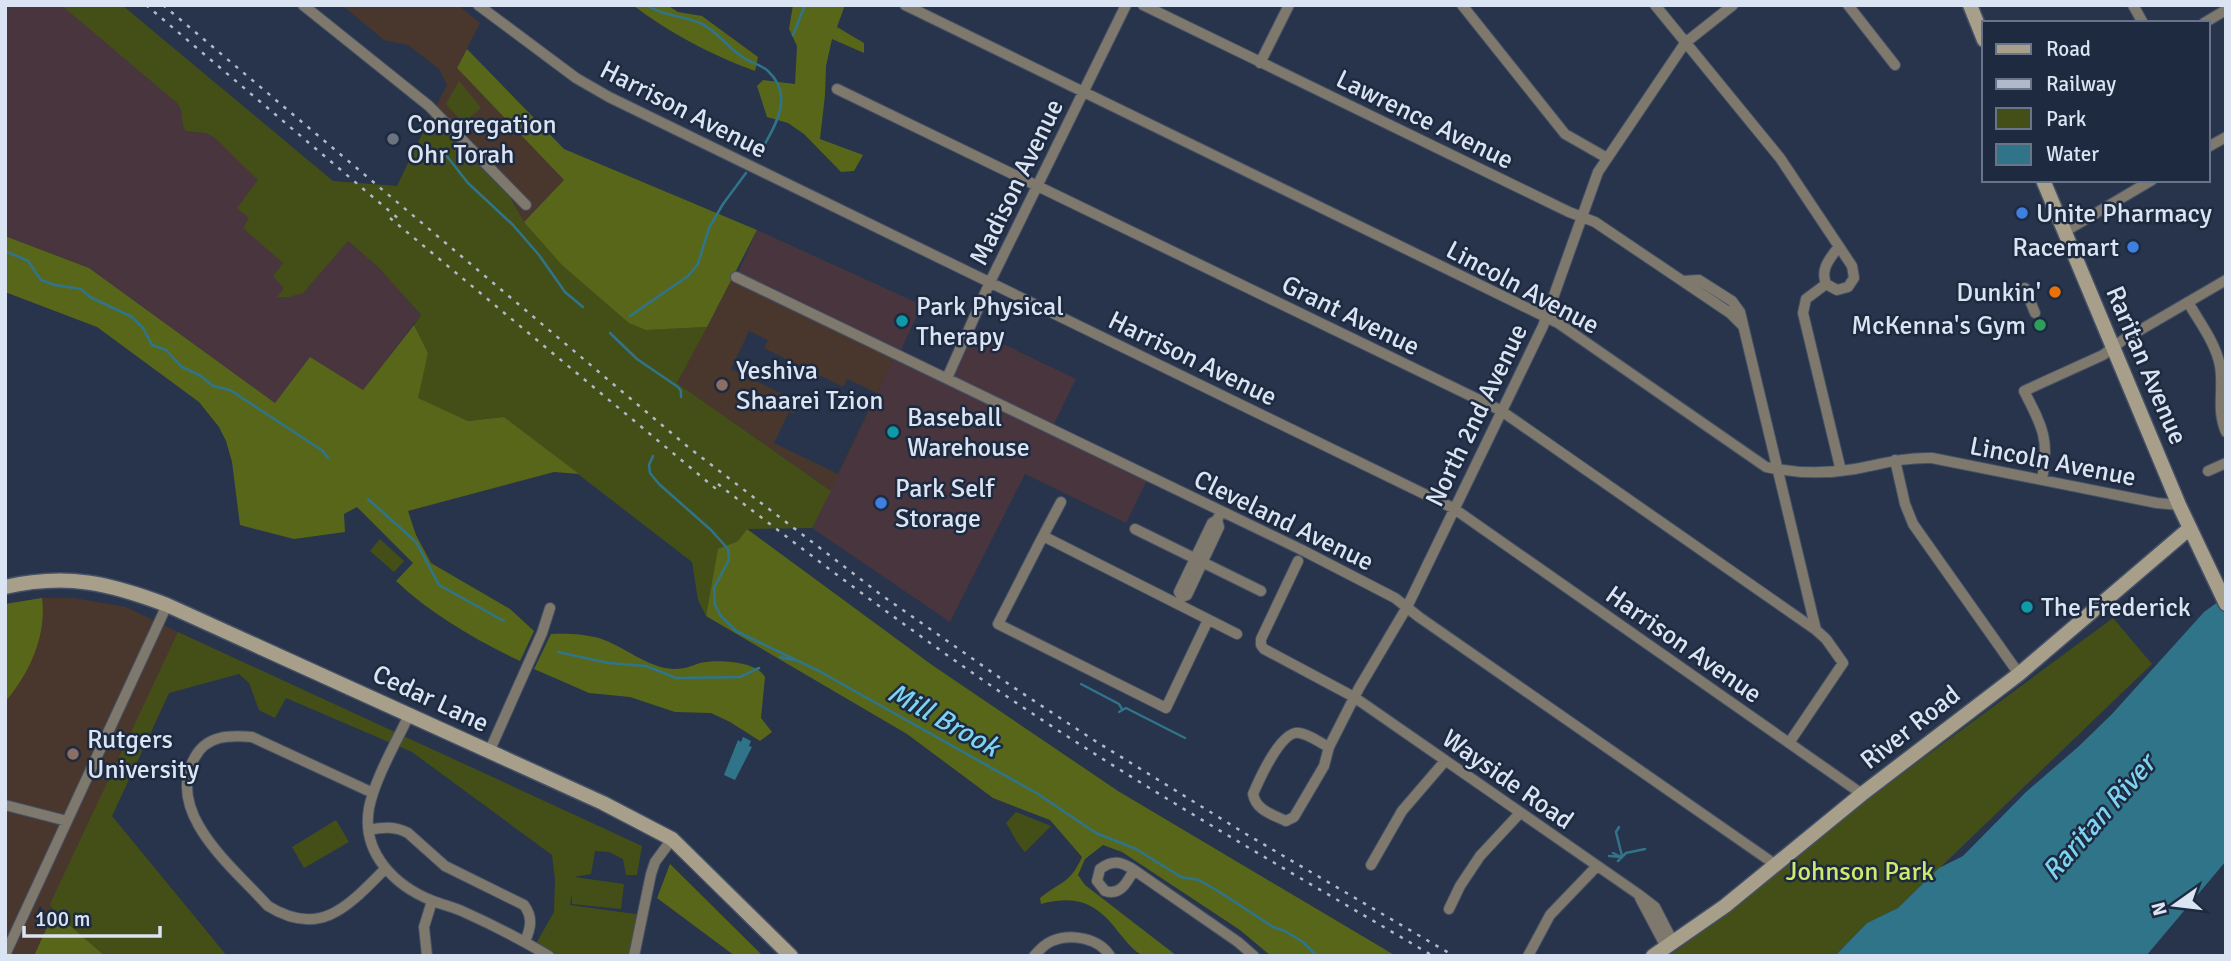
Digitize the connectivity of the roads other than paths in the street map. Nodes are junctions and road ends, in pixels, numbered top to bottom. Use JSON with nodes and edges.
{"nodes":[{"id":1,"x":303,"y":5,"type":"edge"},
{"id":2,"x":478,"y":5,"type":"edge"},
{"id":3,"x":905,"y":5,"type":"edge"},
{"id":4,"x":1126,"y":5,"type":"edge"},
{"id":5,"x":1143,"y":5,"type":"edge"},
{"id":6,"x":1289,"y":5,"type":"edge"},
{"id":7,"x":1462,"y":5,"type":"edge"},
{"id":8,"x":1655,"y":5,"type":"edge"},
{"id":9,"x":1732,"y":5,"type":"edge"},
{"id":10,"x":1848,"y":5,"type":"edge"},
{"id":11,"x":1970,"y":5,"type":"edge"},
{"id":12,"x":2133,"y":5,"type":"edge"},
{"id":13,"x":924,"y":9,"type":"edge"},
{"id":14,"x":2226,"y":10,"type":"edge"},
{"id":15,"x":2142,"y":21,"type":"edge"},
{"id":16,"x":2207,"y":21,"type":"edge"},
{"id":17,"x":1982,"y":35,"type":"edge"},
{"id":18,"x":1685,"y":43,"type":"junction"},
{"id":19,"x":1260,"y":63,"type":"junction"},
{"id":20,"x":1895,"y":65,"type":"dead end"},
{"id":21,"x":838,"y":89,"type":"dead end"},
{"id":22,"x":1083,"y":93,"type":"junction"},
{"id":23,"x":2226,"y":137,"type":"edge"},
{"id":24,"x":2210,"y":146,"type":"edge"},
{"id":25,"x":1606,"y":158,"type":"junction"},
{"id":26,"x":2044,"y":182,"type":"edge"},
{"id":27,"x":2149,"y":182,"type":"edge"},
{"id":28,"x":1037,"y":186,"type":"junction"},
{"id":29,"x":526,"y":205,"type":"dead end"},
{"id":30,"x":1582,"y":217,"type":"junction"},
{"id":31,"x":2064,"y":232,"type":"junction"},
{"id":32,"x":1839,"y":246,"type":"junction"},
{"id":33,"x":736,"y":277,"type":"dead end"},
{"id":34,"x":2226,"y":280,"type":"edge"},
{"id":35,"x":990,"y":282,"type":"junction"},
{"id":36,"x":1826,"y":284,"type":"junction"},
{"id":37,"x":2025,"y":288,"type":"dead end"},
{"id":38,"x":2188,"y":302,"type":"junction"},
{"id":39,"x":2035,"y":313,"type":"dead end"},
{"id":40,"x":1546,"y":317,"type":"junction"},
{"id":41,"x":2112,"y":348,"type":"junction"},
{"id":42,"x":947,"y":378,"type":"junction"},
{"id":43,"x":2222,"y":383,"type":"junction"},
{"id":44,"x":2226,"y":395,"type":"edge"},
{"id":45,"x":1500,"y":410,"type":"junction"},
{"id":46,"x":2226,"y":432,"type":"edge"},
{"id":47,"x":1895,"y":460,"type":"junction"},
{"id":48,"x":2226,"y":463,"type":"edge"},
{"id":49,"x":1779,"y":470,"type":"junction"},
{"id":50,"x":1841,"y":471,"type":"junction"},
{"id":51,"x":2208,"y":471,"type":"dead end"},
{"id":52,"x":2042,"y":479,"type":"junction"},
{"id":53,"x":1061,"y":502,"type":"dead end"},
{"id":54,"x":2179,"y":505,"type":"junction"},
{"id":55,"x":1453,"y":508,"type":"junction"},
{"id":56,"x":1219,"y":516,"type":"junction"},
{"id":57,"x":2190,"y":528,"type":"junction"},
{"id":58,"x":1135,"y":529,"type":"dead end"},
{"id":59,"x":1043,"y":536,"type":"junction"},
{"id":60,"x":1199,"y":560,"type":"junction"},
{"id":61,"x":1298,"y":561,"type":"dead end"},
{"id":62,"x":5,"y":587,"type":"edge"},
{"id":63,"x":1261,"y":590,"type":"dead end"},
{"id":64,"x":1181,"y":600,"type":"junction"},
{"id":65,"x":2226,"y":604,"type":"edge"},
{"id":66,"x":167,"y":605,"type":"junction"},
{"id":67,"x":1407,"y":607,"type":"junction"},
{"id":68,"x":550,"y":608,"type":"dead end"},
{"id":69,"x":1208,"y":620,"type":"junction"},
{"id":70,"x":1816,"y":630,"type":"junction"},
{"id":71,"x":1237,"y":634,"type":"dead end"},
{"id":72,"x":2019,"y":674,"type":"junction"},
{"id":73,"x":1354,"y":697,"type":"junction"},
{"id":74,"x":409,"y":715,"type":"junction"},
{"id":75,"x":1789,"y":743,"type":"junction"},
{"id":76,"x":1329,"y":747,"type":"junction"},
{"id":77,"x":489,"y":752,"type":"junction"},
{"id":78,"x":1445,"y":761,"type":"junction"},
{"id":79,"x":373,"y":793,"type":"junction"},
{"id":80,"x":1862,"y":794,"type":"junction"},
{"id":81,"x":5,"y":805,"type":"edge"},
{"id":82,"x":1520,"y":813,"type":"junction"},
{"id":83,"x":67,"y":821,"type":"junction"},
{"id":84,"x":369,"y":830,"type":"junction"},
{"id":85,"x":672,"y":839,"type":"junction"},
{"id":86,"x":1371,"y":865,"type":"dead end"},
{"id":87,"x":1776,"y":865,"type":"junction"},
{"id":88,"x":1597,"y":866,"type":"junction"},
{"id":89,"x":385,"y":869,"type":"junction"},
{"id":90,"x":1135,"y":870,"type":"dead end"},
{"id":91,"x":432,"y":901,"type":"junction"},
{"id":92,"x":1449,"y":909,"type":"dead end"},
{"id":93,"x":525,"y":942,"type":"junction"},
{"id":94,"x":1669,"y":944,"type":"junction"},
{"id":95,"x":6,"y":950,"type":"edge"},
{"id":96,"x":427,"y":956,"type":"edge"},
{"id":97,"x":550,"y":956,"type":"edge"},
{"id":98,"x":634,"y":956,"type":"edge"},
{"id":99,"x":791,"y":956,"type":"edge"},
{"id":100,"x":1034,"y":956,"type":"edge"},
{"id":101,"x":1110,"y":956,"type":"edge"},
{"id":102,"x":1254,"y":956,"type":"edge"},
{"id":103,"x":1528,"y":956,"type":"edge"},
{"id":104,"x":1653,"y":956,"type":"edge"}],
"edges":[{"from":1,"to":29,"type":"street"},
{"from":2,"to":35,"type":"street","name":"Harrison Avenue"},
{"from":3,"to":13,"type":"street","name":"Lincoln Avenue"},
{"from":4,"to":22,"type":"street","name":"Madison Avenue"},
{"from":5,"to":19,"type":"street","name":"Lawrence Avenue"},
{"from":6,"to":19,"type":"street"},
{"from":7,"to":25,"type":"street"},
{"from":8,"to":18,"type":"street"},
{"from":9,"to":18,"type":"street","name":"North 2nd Avenue"},
{"from":10,"to":20,"type":"street"},
{"from":11,"to":17,"type":"street"},
{"from":12,"to":15,"type":"street"},
{"from":13,"to":22,"type":"street","name":"Lincoln Avenue"},
{"from":14,"to":16,"type":"street"},
{"from":18,"to":25,"type":"street","name":"North 2nd Avenue"},
{"from":18,"to":32,"type":"street"},
{"from":19,"to":30,"type":"street","name":"Lawrence Avenue"},
{"from":21,"to":28,"type":"street","name":"Grant Avenue"},
{"from":22,"to":28,"type":"street","name":"Madison Avenue"},
{"from":22,"to":40,"type":"street","name":"Lincoln Avenue"},
{"from":23,"to":24,"type":"street"},
{"from":25,"to":30,"type":"street","name":"North 2nd Avenue"},
{"from":26,"to":31,"type":"street","name":"Raritan Avenue"},
{"from":27,"to":31,"type":"street"},
{"from":28,"to":35,"type":"street","name":"Madison Avenue"},
{"from":28,"to":45,"type":"street","name":"Grant Avenue"},
{"from":30,"to":40,"type":"street","name":"North 2nd Avenue"},
{"from":30,"to":49,"type":"street","name":"Lawrence Avenue"},
{"from":31,"to":41,"type":"street","name":"Raritan Avenue"},
{"from":32,"to":36,"type":"street"},
{"from":32,"to":36,"type":"street"},
{"from":33,"to":42,"type":"street","name":"Cleveland Avenue"},
{"from":34,"to":38,"type":"street"},
{"from":35,"to":42,"type":"street","name":"Madison Avenue"},
{"from":35,"to":55,"type":"street","name":"Harrison Avenue"},
{"from":36,"to":50,"type":"street"},
{"from":37,"to":39,"type":"street"},
{"from":38,"to":41,"type":"street"},
{"from":38,"to":43,"type":"street"},
{"from":40,"to":45,"type":"street","name":"North 2nd Avenue"},
{"from":40,"to":49,"type":"street","name":"Lincoln Avenue"},
{"from":41,"to":52,"type":"street"},
{"from":41,"to":54,"type":"street","name":"Raritan Avenue"},
{"from":42,"to":56,"type":"street","name":"Cleveland Avenue"},
{"from":43,"to":44,"type":"street"},
{"from":43,"to":46,"type":"street"},
{"from":45,"to":55,"type":"street","name":"North 2nd Avenue"},
{"from":45,"to":70,"type":"street","name":"Grant Avenue"},
{"from":47,"to":50,"type":"street","name":"Lincoln Avenue"},
{"from":47,"to":52,"type":"street","name":"Lincoln Avenue"},
{"from":47,"to":72,"type":"street"},
{"from":48,"to":51,"type":"street"},
{"from":49,"to":50,"type":"street","name":"Lincoln Avenue"},
{"from":49,"to":70,"type":"street","name":"Lawrence Avenue"},
{"from":52,"to":54,"type":"street","name":"Lincoln Avenue"},
{"from":53,"to":59,"type":"street"},
{"from":54,"to":57,"type":"street","name":"Raritan Avenue"},
{"from":55,"to":67,"type":"street","name":"North 2nd Avenue"},
{"from":55,"to":75,"type":"street","name":"Harrison Avenue"},
{"from":56,"to":60,"type":"street"},
{"from":56,"to":67,"type":"street","name":"Cleveland Avenue"},
{"from":57,"to":65,"type":"street","name":"Raritan Avenue"},
{"from":57,"to":72,"type":"street","name":"River Road"},
{"from":58,"to":60,"type":"street"},
{"from":59,"to":64,"type":"street"},
{"from":59,"to":69,"type":"street"},
{"from":60,"to":63,"type":"street"},
{"from":60,"to":64,"type":"street"},
{"from":61,"to":73,"type":"street","name":"Wayside Road"},
{"from":62,"to":66,"type":"street","name":"Cedar Lane"},
{"from":64,"to":69,"type":"street"},
{"from":66,"to":74,"type":"street","name":"Cedar Lane"},
{"from":66,"to":83,"type":"street"},
{"from":67,"to":73,"type":"street","name":"North 2nd Avenue"},
{"from":67,"to":87,"type":"street","name":"Cleveland Avenue"},
{"from":68,"to":77,"type":"street"},
{"from":69,"to":71,"type":"street"},
{"from":70,"to":75,"type":"street","name":"Lawrence Avenue"},
{"from":72,"to":80,"type":"street","name":"River Road"},
{"from":73,"to":76,"type":"street","name":"North 2nd Avenue"},
{"from":73,"to":78,"type":"street","name":"Wayside Road"},
{"from":74,"to":77,"type":"street","name":"Cedar Lane"},
{"from":74,"to":79,"type":"street"},
{"from":75,"to":80,"type":"street","name":"Harrison Avenue"},
{"from":76,"to":76,"type":"street","name":"North 2nd Avenue"},
{"from":77,"to":85,"type":"street","name":"Cedar Lane"},
{"from":78,"to":82,"type":"street","name":"Wayside Road"},
{"from":78,"to":86,"type":"street"},
{"from":79,"to":84,"type":"street"},
{"from":79,"to":89,"type":"street"},
{"from":80,"to":87,"type":"street","name":"River Road"},
{"from":81,"to":83,"type":"street"},
{"from":82,"to":88,"type":"street","name":"Wayside Road"},
{"from":82,"to":92,"type":"street"},
{"from":83,"to":95,"type":"street"},
{"from":84,"to":89,"type":"street"},
{"from":84,"to":93,"type":"street"},
{"from":85,"to":98,"type":"street"},
{"from":85,"to":99,"type":"street","name":"Cedar Lane"},
{"from":87,"to":94,"type":"street","name":"River Road"},
{"from":88,"to":94,"type":"street","name":"Wayside Road"},
{"from":88,"to":103,"type":"street"},
{"from":89,"to":91,"type":"street"},
{"from":90,"to":102,"type":"street"},
{"from":91,"to":93,"type":"street"},
{"from":91,"to":96,"type":"street"},
{"from":93,"to":97,"type":"street"},
{"from":94,"to":104,"type":"street","name":"River Road"},
{"from":100,"to":101,"type":"street"}]}
